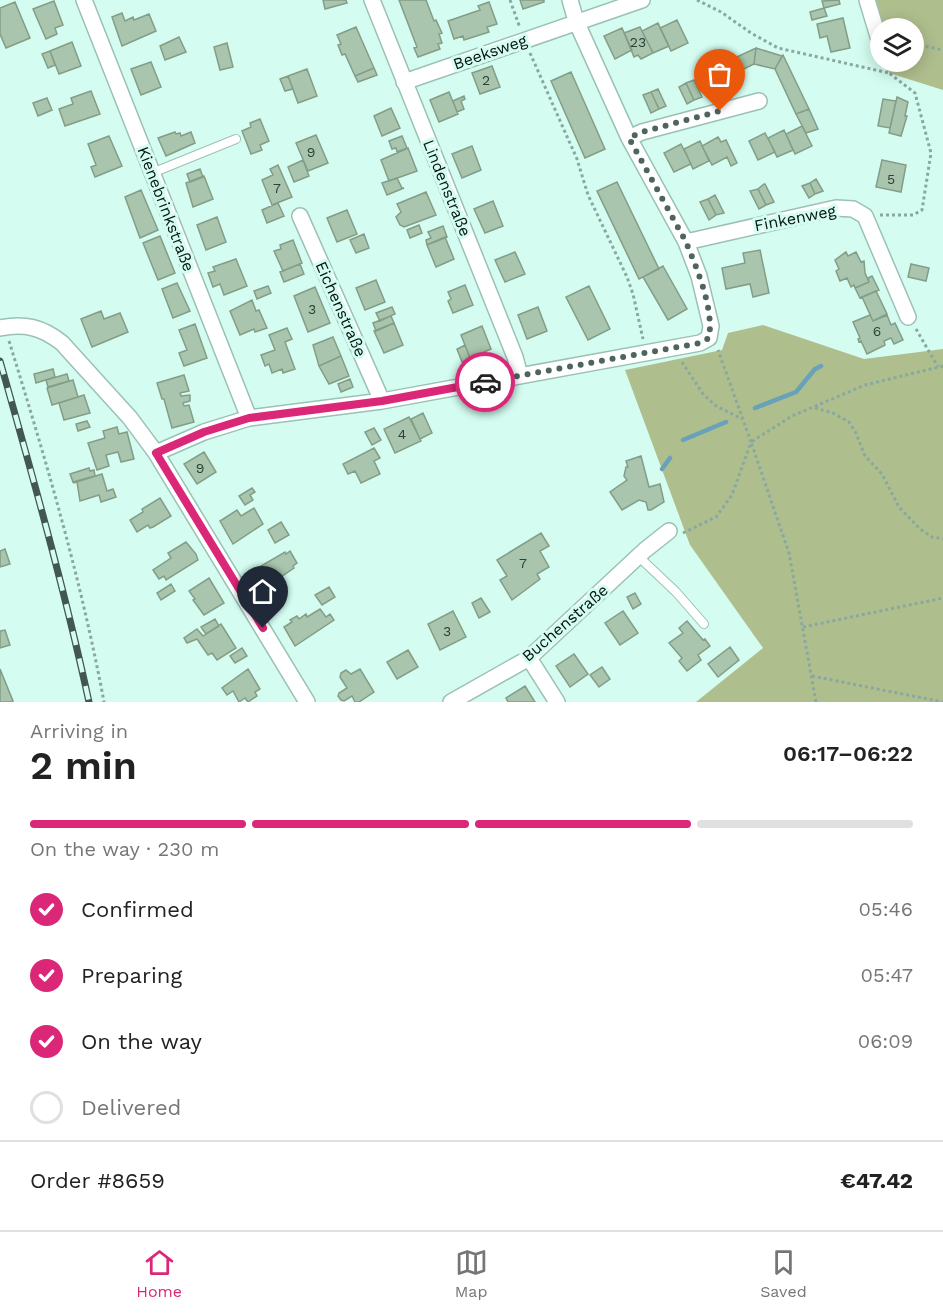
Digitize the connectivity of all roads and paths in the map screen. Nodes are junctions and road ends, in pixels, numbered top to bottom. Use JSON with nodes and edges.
{"nodes":[{"id":1,"x":84,"y":0,"type":"edge"},
{"id":2,"x":372,"y":0,"type":"edge"},
{"id":3,"x":510,"y":0,"type":"edge"},
{"id":4,"x":570,"y":0,"type":"edge"},
{"id":5,"x":642,"y":0,"type":"edge"},
{"id":6,"x":697,"y":0,"type":"edge"},
{"id":7,"x":867,"y":0,"type":"edge"},
{"id":8,"x":872,"y":18,"type":"edge"},
{"id":9,"x":576,"y":21,"type":"junction"},
{"id":10,"x":524,"y":40,"type":"junction"},
{"id":11,"x":924,"y":46,"type":"edge"},
{"id":12,"x":943,"y":50,"type":"edge"},
{"id":13,"x":889,"y":73,"type":"joint"},
{"id":14,"x":404,"y":82,"type":"junction"},
{"id":15,"x":759,"y":100,"type":"dead end"},
{"id":16,"x":629,"y":138,"type":"junction"},
{"id":17,"x":236,"y":139,"type":"dead end"},
{"id":18,"x":152,"y":173,"type":"junction"},
{"id":19,"x":300,"y":216,"type":"dead end"},
{"id":20,"x":865,"y":216,"type":"junction"},
{"id":21,"x":686,"y":242,"type":"junction"},
{"id":22,"x":908,"y":317,"type":"joint"},
{"id":23,"x":2,"y":327,"type":"edge"},
{"id":24,"x":709,"y":338,"type":"junction"},
{"id":25,"x":673,"y":348,"type":"junction"},
{"id":26,"x":646,"y":353,"type":"junction"},
{"id":27,"x":943,"y":366,"type":"edge"},
{"id":28,"x":938,"y":367,"type":"junction"},
{"id":29,"x":520,"y":376,"type":"junction"},
{"id":30,"x":382,"y":401,"type":"junction"},
{"id":31,"x":814,"y":407,"type":"junction"},
{"id":32,"x":249,"y":418,"type":"junction"},
{"id":33,"x":742,"y":419,"type":"junction"},
{"id":34,"x":751,"y":442,"type":"junction"},
{"id":35,"x":156,"y":453,"type":"junction"},
{"id":36,"x":669,"y":531,"type":"joint"},
{"id":37,"x":943,"y":539,"type":"edge"},
{"id":38,"x":638,"y":556,"type":"junction"},
{"id":39,"x":943,"y":598,"type":"edge"},
{"id":40,"x":704,"y":624,"type":"dead end"},
{"id":41,"x":803,"y":627,"type":"junction"},
{"id":42,"x":529,"y":658,"type":"junction"},
{"id":43,"x":812,"y":676,"type":"junction"},
{"id":44,"x":104,"y":702,"type":"edge"},
{"id":45,"x":307,"y":702,"type":"edge"},
{"id":46,"x":451,"y":702,"type":"edge"},
{"id":47,"x":557,"y":702,"type":"edge"},
{"id":48,"x":816,"y":702,"type":"edge"},
{"id":49,"x":943,"y":702,"type":"edge"}],
"edges":[{"from":1,"to":18,"type":"street","name":"Kienebrinkstraße"},
{"from":2,"to":14,"type":"street","name":"Lindenstraße"},
{"from":3,"to":10,"type":"path"},
{"from":4,"to":9,"type":"street"},
{"from":5,"to":9,"type":"street","name":"Beeksweg"},
{"from":6,"to":13,"type":"path"},
{"from":7,"to":8,"type":"street"},
{"from":9,"to":10,"type":"street","name":"Beeksweg"},
{"from":9,"to":16,"type":"street"},
{"from":10,"to":14,"type":"street","name":"Beeksweg"},
{"from":10,"to":26,"type":"path"},
{"from":11,"to":12,"type":"path"},
{"from":13,"to":20,"type":"path"},
{"from":14,"to":29,"type":"street","name":"Lindenstraße"},
{"from":15,"to":16,"type":"street"},
{"from":16,"to":21,"type":"street"},
{"from":17,"to":18,"type":"lane"},
{"from":18,"to":32,"type":"street","name":"Kienebrinkstraße"},
{"from":19,"to":30,"type":"street","name":"Eichenstraße"},
{"from":20,"to":21,"type":"street","name":"Finkenweg"},
{"from":20,"to":22,"type":"street"},
{"from":21,"to":24,"type":"street"},
{"from":22,"to":28,"type":"path"},
{"from":23,"to":35,"type":"street"},
{"from":23,"to":44,"type":"path"},
{"from":24,"to":25,"type":"street"},
{"from":24,"to":33,"type":"path"},
{"from":25,"to":26,"type":"street"},
{"from":25,"to":33,"type":"path"},
{"from":26,"to":29,"type":"street"},
{"from":27,"to":28,"type":"path"},
{"from":28,"to":31,"type":"path"},
{"from":29,"to":30,"type":"street"},
{"from":30,"to":32,"type":"street"},
{"from":31,"to":34,"type":"path"},
{"from":31,"to":37,"type":"path"},
{"from":32,"to":35,"type":"street"},
{"from":33,"to":34,"type":"path"},
{"from":34,"to":36,"type":"path"},
{"from":34,"to":41,"type":"path"},
{"from":35,"to":45,"type":"street"},
{"from":36,"to":38,"type":"street","name":"Buchenstraße"},
{"from":38,"to":40,"type":"lane"},
{"from":38,"to":42,"type":"street","name":"Buchenstraße"},
{"from":39,"to":41,"type":"path"},
{"from":41,"to":43,"type":"path"},
{"from":42,"to":46,"type":"street","name":"Buchenstraße"},
{"from":42,"to":47,"type":"street"},
{"from":43,"to":48,"type":"path"},
{"from":43,"to":49,"type":"path"}]}
